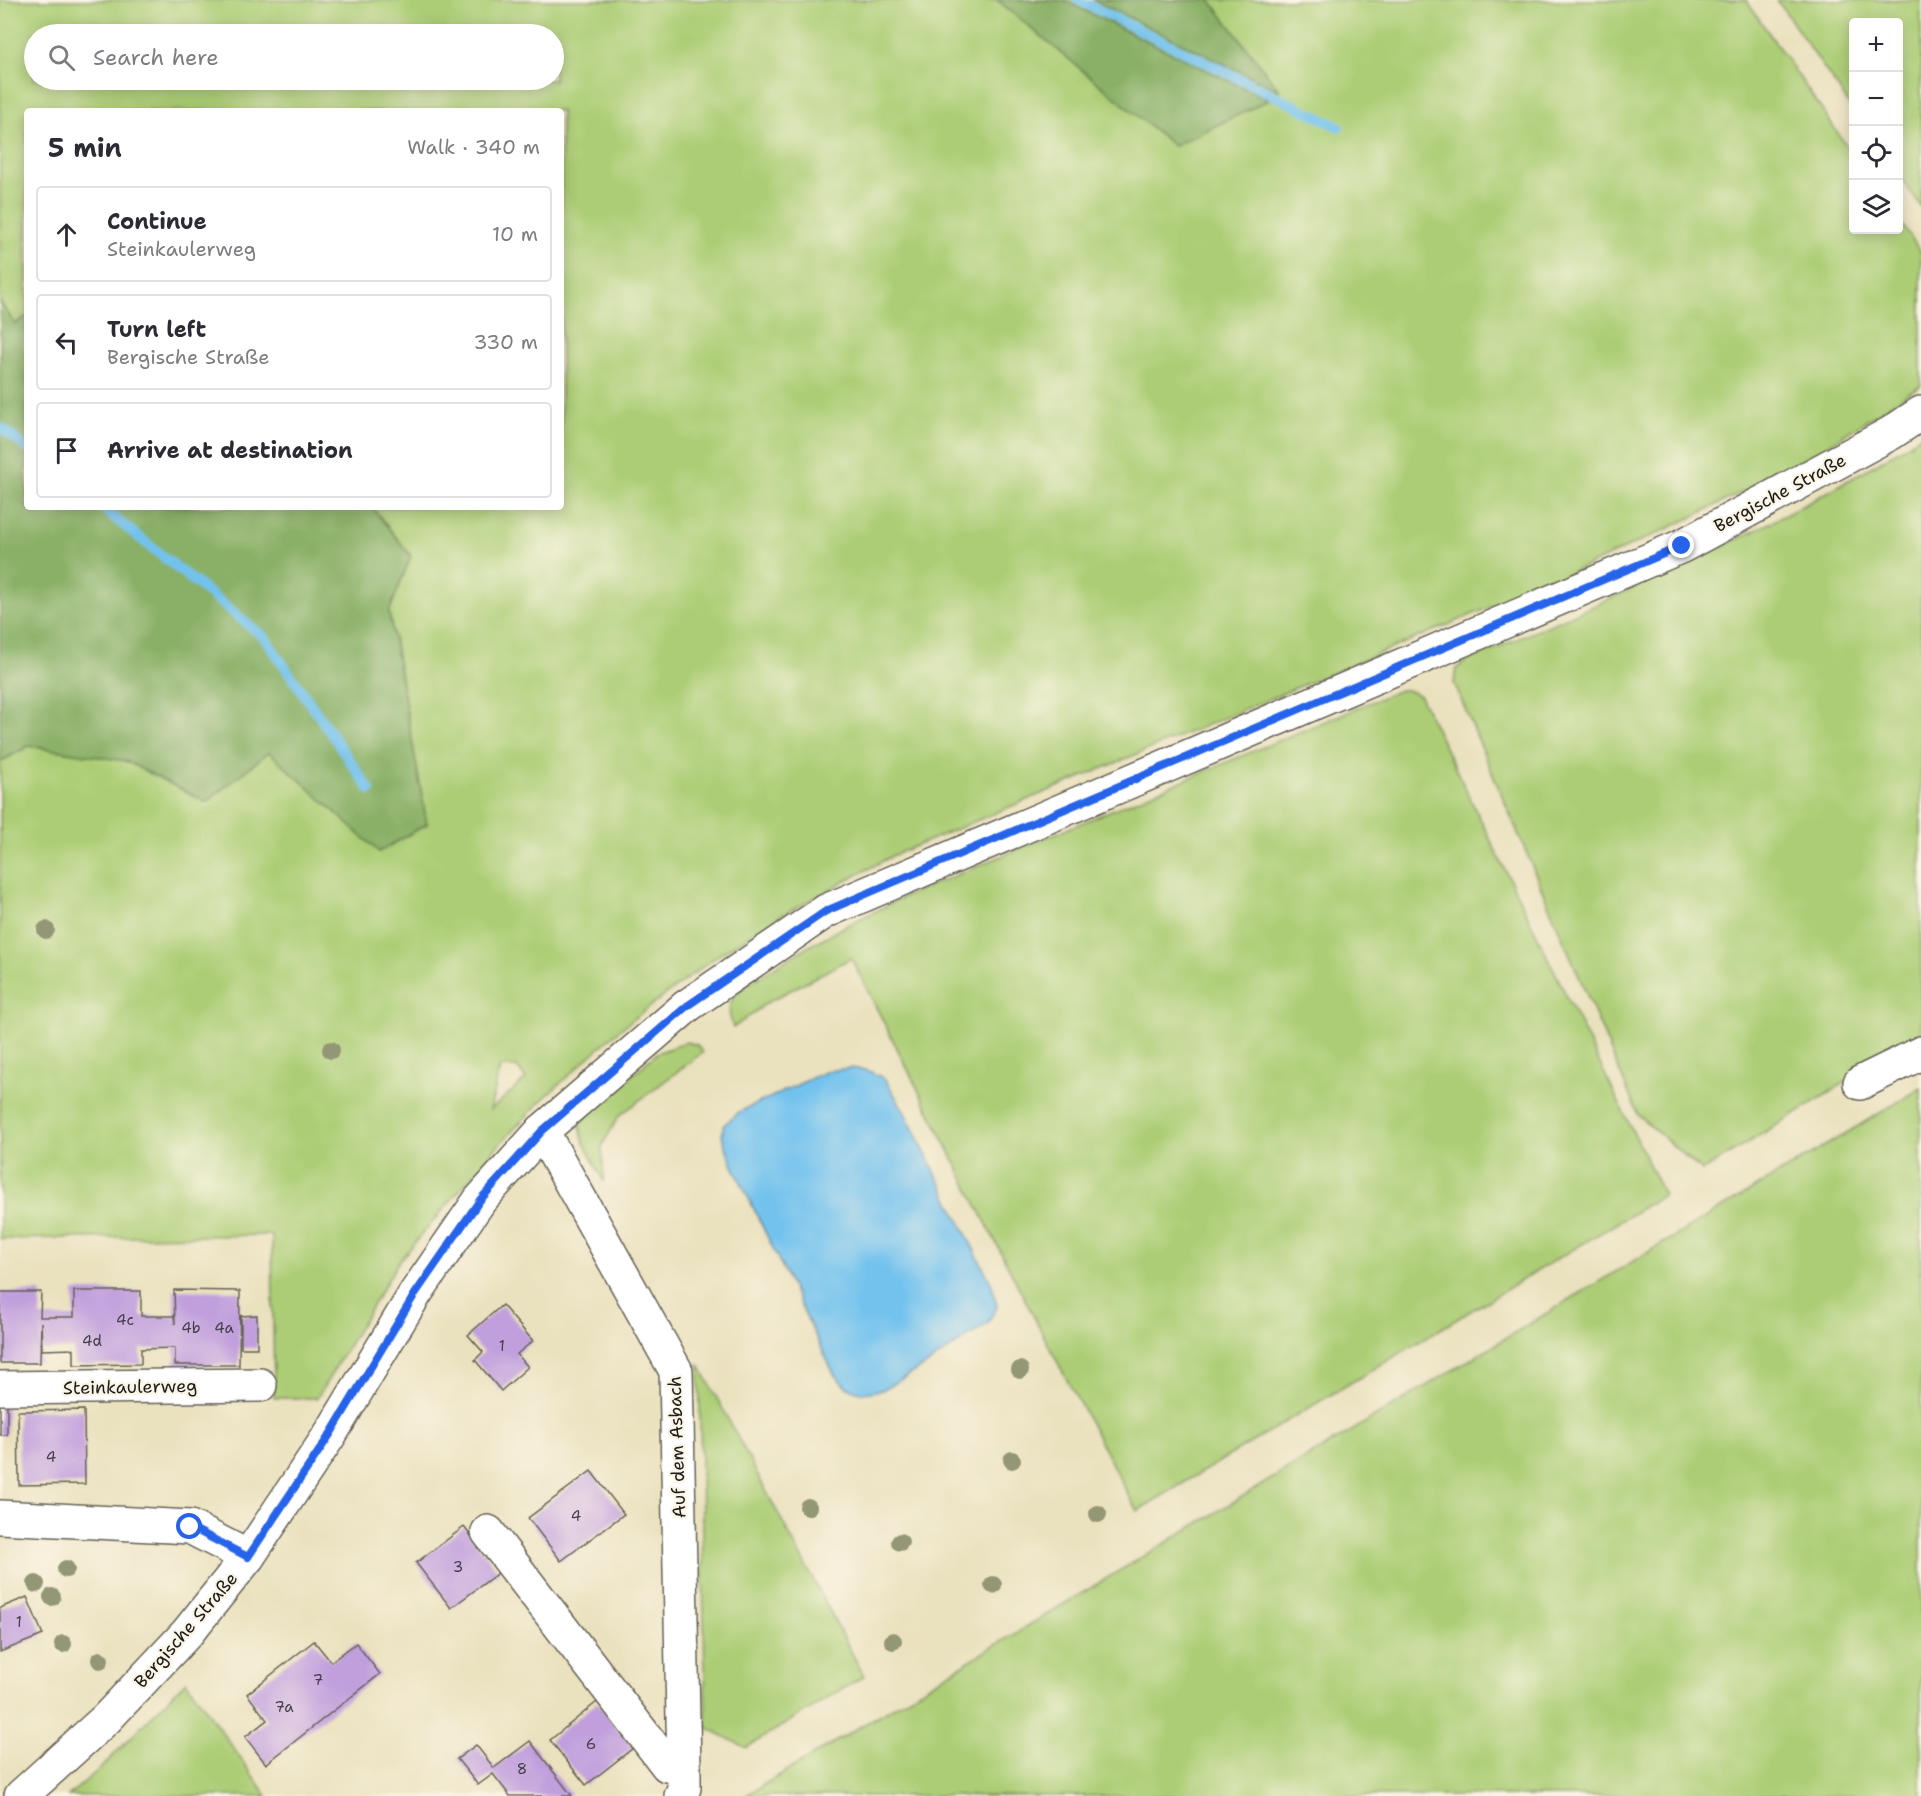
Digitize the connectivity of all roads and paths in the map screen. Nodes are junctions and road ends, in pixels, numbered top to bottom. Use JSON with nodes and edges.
{"nodes":[{"id":1,"x":1921,"y":413,"type":"edge"},
{"id":2,"x":1921,"y":1053,"type":"edge"},
{"id":3,"x":1860,"y":1083,"type":"dead end"},
{"id":4,"x":542,"y":1131,"type":"junction"},
{"id":5,"x":260,"y":1385,"type":"dead end"},
{"id":6,"x":0,"y":1388,"type":"edge"},
{"id":7,"x":0,"y":1517,"type":"edge"},
{"id":8,"x":488,"y":1532,"type":"dead end"},
{"id":9,"x":248,"y":1557,"type":"junction"},
{"id":10,"x":683,"y":1782,"type":"edge"},
{"id":11,"x":21,"y":1796,"type":"edge"}],
"edges":[{"from":1,"to":4,"type":"main road","name":"Bergische Straße"},
{"from":2,"to":3,"type":"main road"},
{"from":4,"to":9,"type":"main road","name":"Bergische Straße"},
{"from":4,"to":10,"type":"main road","name":"Auf dem Asbach"},
{"from":5,"to":6,"type":"main road","name":"Steinkaulerweg"},
{"from":7,"to":9,"type":"main road"},
{"from":8,"to":10,"type":"main road"},
{"from":9,"to":11,"type":"main road","name":"Bergische Straße"}]}
